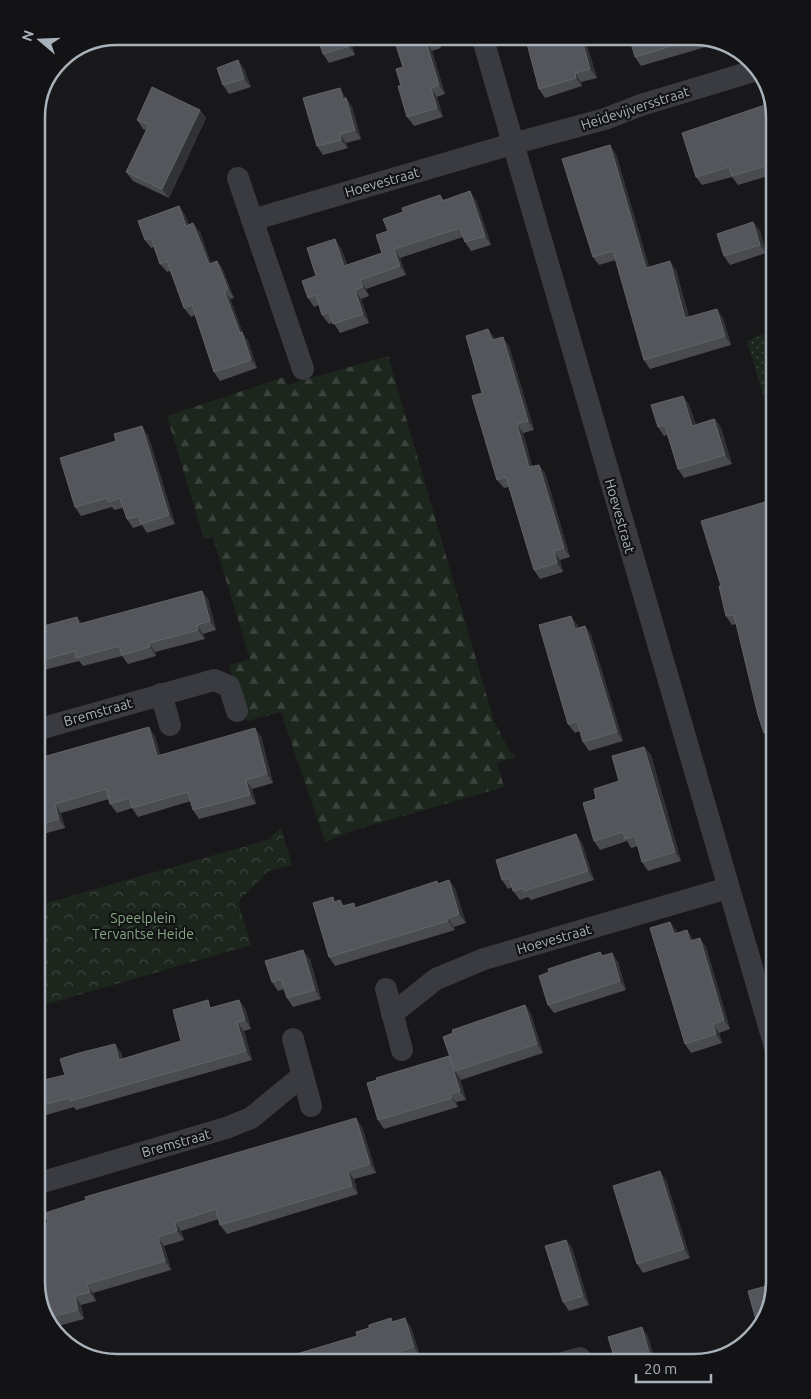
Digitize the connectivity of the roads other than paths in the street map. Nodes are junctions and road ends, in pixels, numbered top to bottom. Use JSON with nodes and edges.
{"nodes":[{"id":1,"x":484,"y":45,"type":"edge"},
{"id":2,"x":750,"y":72,"type":"edge"},
{"id":3,"x":512,"y":144,"type":"junction"},
{"id":4,"x":238,"y":178,"type":"dead end"},
{"id":5,"x":252,"y":220,"type":"junction"},
{"id":6,"x":303,"y":369,"type":"dead end"},
{"id":7,"x":161,"y":694,"type":"junction"},
{"id":8,"x":237,"y":711,"type":"dead end"},
{"id":9,"x":170,"y":725,"type":"dead end"},
{"id":10,"x":45,"y":727,"type":"edge"},
{"id":11,"x":728,"y":888,"type":"junction"},
{"id":12,"x":386,"y":989,"type":"dead end"},
{"id":13,"x":392,"y":1014,"type":"junction"},
{"id":14,"x":766,"y":1017,"type":"edge"},
{"id":15,"x":293,"y":1039,"type":"dead end"},
{"id":16,"x":402,"y":1050,"type":"dead end"},
{"id":17,"x":302,"y":1076,"type":"junction"},
{"id":18,"x":311,"y":1106,"type":"dead end"},
{"id":19,"x":45,"y":1181,"type":"edge"}],
"edges":[{"from":1,"to":3,"type":"street","name":"Hoevestraat"},
{"from":2,"to":3,"type":"street","name":"Heidevijversstraat"},
{"from":3,"to":5,"type":"street","name":"Hoevestraat"},
{"from":3,"to":11,"type":"street","name":"Hoevestraat"},
{"from":4,"to":5,"type":"street"},
{"from":5,"to":6,"type":"street"},
{"from":7,"to":8,"type":"street","name":"Bremstraat"},
{"from":7,"to":9,"type":"street"},
{"from":7,"to":10,"type":"street","name":"Bremstraat"},
{"from":11,"to":13,"type":"street","name":"Hoevestraat"},
{"from":11,"to":14,"type":"street","name":"Hoevestraat"},
{"from":12,"to":13,"type":"street"},
{"from":13,"to":16,"type":"street"},
{"from":15,"to":17,"type":"street"},
{"from":17,"to":18,"type":"street"},
{"from":17,"to":19,"type":"street","name":"Bremstraat"}]}
